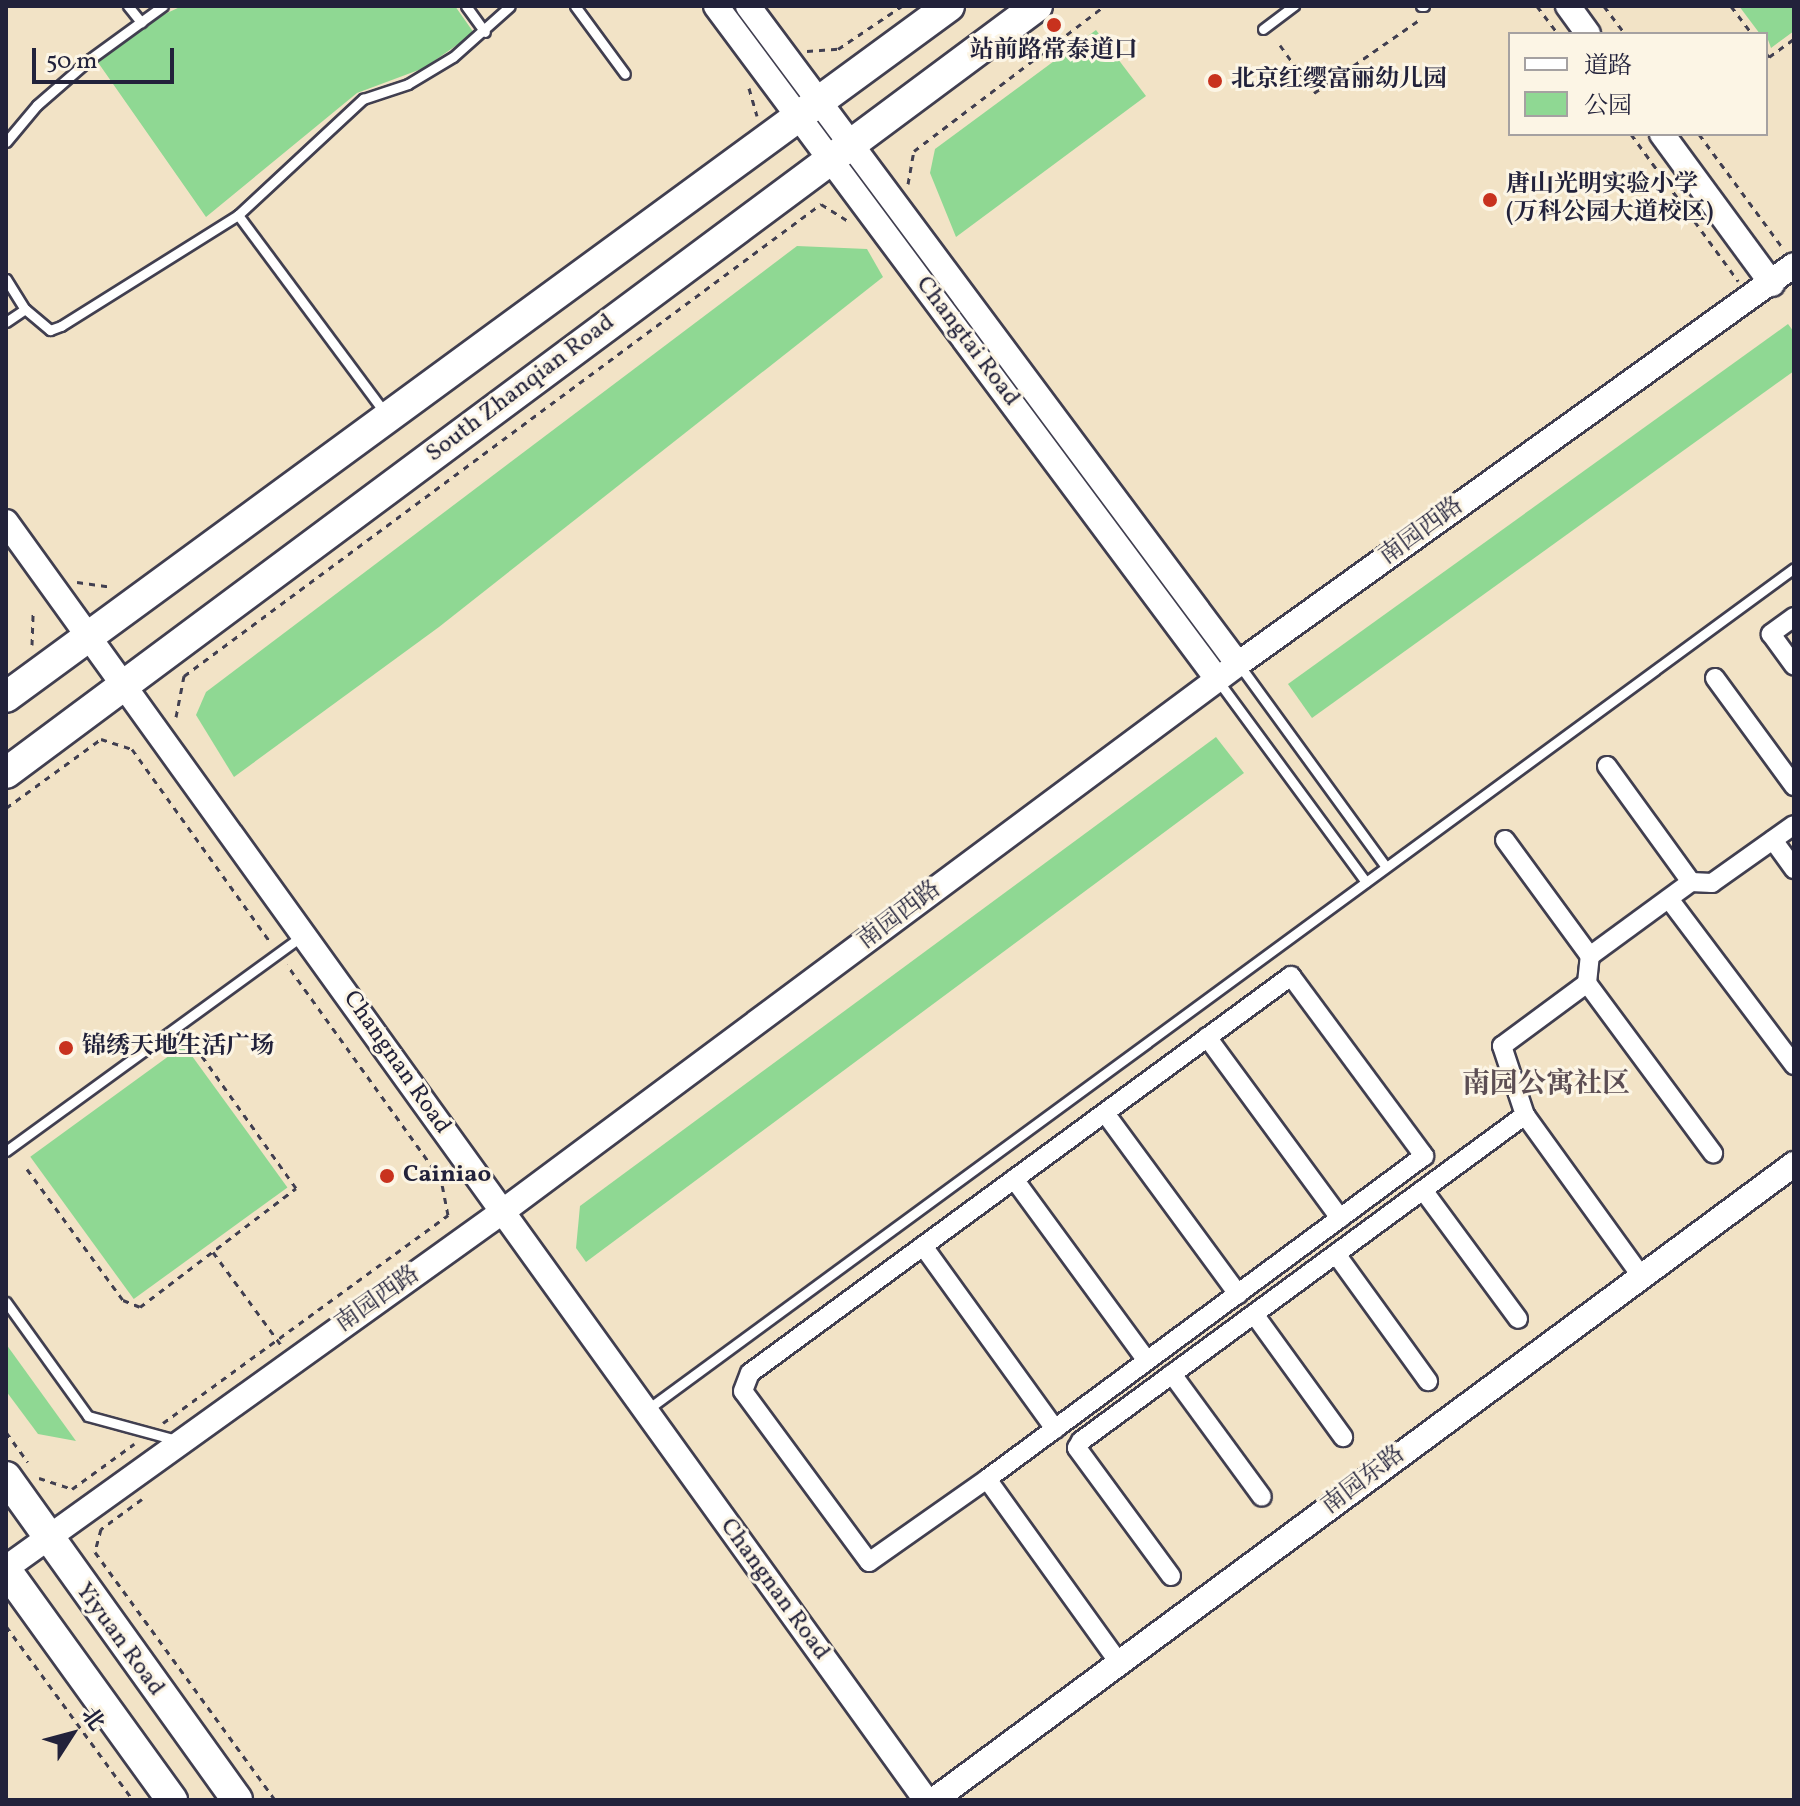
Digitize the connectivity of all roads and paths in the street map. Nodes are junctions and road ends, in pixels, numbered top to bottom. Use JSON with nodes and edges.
{"nodes":[{"id":1,"x":128,"y":6,"type":"edge"},
{"id":2,"x":163,"y":6,"type":"edge"},
{"id":3,"x":466,"y":6,"type":"edge"},
{"id":4,"x":510,"y":6,"type":"edge"},
{"id":5,"x":575,"y":6,"type":"edge"},
{"id":6,"x":716,"y":6,"type":"edge"},
{"id":7,"x":748,"y":6,"type":"edge"},
{"id":8,"x":902,"y":6,"type":"edge"},
{"id":9,"x":949,"y":6,"type":"edge"},
{"id":10,"x":1037,"y":6,"type":"edge"},
{"id":11,"x":1104,"y":6,"type":"edge"},
{"id":12,"x":1294,"y":6,"type":"edge"},
{"id":13,"x":1537,"y":6,"type":"edge"},
{"id":14,"x":1568,"y":6,"type":"edge"},
{"id":15,"x":1604,"y":6,"type":"edge"},
{"id":16,"x":1731,"y":6,"type":"edge"},
{"id":17,"x":1424,"y":9,"type":"edge"},
{"id":18,"x":141,"y":22,"type":"junction"},
{"id":19,"x":1263,"y":29,"type":"dead end"},
{"id":20,"x":485,"y":32,"type":"junction"},
{"id":21,"x":1556,"y":32,"type":"edge"},
{"id":22,"x":1587,"y":32,"type":"edge"},
{"id":23,"x":1624,"y":32,"type":"edge"},
{"id":24,"x":1750,"y":32,"type":"edge"},
{"id":25,"x":1794,"y":39,"type":"edge"},
{"id":26,"x":1280,"y":45,"type":"dead end"},
{"id":27,"x":783,"y":53,"type":"junction"},
{"id":28,"x":1768,"y":56,"type":"edge"},
{"id":29,"x":625,"y":74,"type":"dead end"},
{"id":30,"x":809,"y":112,"type":"junction"},
{"id":31,"x":1632,"y":136,"type":"edge"},
{"id":32,"x":1663,"y":136,"type":"edge"},
{"id":33,"x":1700,"y":136,"type":"edge"},
{"id":34,"x":6,"y":142,"type":"edge"},
{"id":35,"x":839,"y":151,"type":"junction"},
{"id":36,"x":903,"y":209,"type":"junction"},
{"id":37,"x":238,"y":215,"type":"junction"},
{"id":38,"x":856,"y":226,"type":"dead end"},
{"id":39,"x":1790,"y":258,"type":"edge"},
{"id":40,"x":6,"y":279,"type":"edge"},
{"id":41,"x":1772,"y":284,"type":"junction"},
{"id":42,"x":1750,"y":297,"type":"junction"},
{"id":43,"x":25,"y":309,"type":"junction"},
{"id":44,"x":6,"y":322,"type":"edge"},
{"id":45,"x":388,"y":416,"type":"junction"},
{"id":46,"x":6,"y":522,"type":"edge"},
{"id":47,"x":1794,"y":568,"type":"edge"},
{"id":48,"x":33,"y":613,"type":"dead end"},
{"id":49,"x":1794,"y":617,"type":"edge"},
{"id":50,"x":89,"y":636,"type":"junction"},
{"id":51,"x":24,"y":652,"type":"dead end"},
{"id":52,"x":1238,"y":664,"type":"junction"},
{"id":53,"x":1794,"y":666,"type":"edge"},
{"id":54,"x":1715,"y":678,"type":"dead end"},
{"id":55,"x":1217,"y":679,"type":"junction"},
{"id":56,"x":125,"y":687,"type":"junction"},
{"id":57,"x":6,"y":697,"type":"edge"},
{"id":58,"x":176,"y":717,"type":"dead end"},
{"id":59,"x":1607,"y":766,"type":"dead end"},
{"id":60,"x":6,"y":773,"type":"edge"},
{"id":61,"x":1794,"y":786,"type":"edge"},
{"id":62,"x":6,"y":808,"type":"edge"},
{"id":63,"x":1794,"y":825,"type":"edge"},
{"id":64,"x":1505,"y":840,"type":"dead end"},
{"id":65,"x":1773,"y":840,"type":"junction"},
{"id":66,"x":1386,"y":867,"type":"junction"},
{"id":67,"x":1794,"y":869,"type":"edge"},
{"id":68,"x":1366,"y":882,"type":"junction"},
{"id":69,"x":1691,"y":882,"type":"junction"},
{"id":70,"x":1669,"y":899,"type":"junction"},
{"id":71,"x":304,"y":934,"type":"junction"},
{"id":72,"x":279,"y":953,"type":"junction"},
{"id":73,"x":1590,"y":956,"type":"junction"},
{"id":74,"x":1587,"y":983,"type":"junction"},
{"id":75,"x":1207,"y":1037,"type":"junction"},
{"id":76,"x":194,"y":1045,"type":"dead end"},
{"id":77,"x":1794,"y":1065,"type":"edge"},
{"id":78,"x":1105,"y":1113,"type":"junction"},
{"id":79,"x":1525,"y":1115,"type":"junction"},
{"id":80,"x":6,"y":1151,"type":"edge"},
{"id":81,"x":1713,"y":1153,"type":"dead end"},
{"id":82,"x":1794,"y":1164,"type":"edge"},
{"id":83,"x":27,"y":1169,"type":"dead end"},
{"id":84,"x":1014,"y":1179,"type":"junction"},
{"id":85,"x":1423,"y":1190,"type":"junction"},
{"id":86,"x":502,"y":1212,"type":"junction"},
{"id":87,"x":1340,"y":1218,"type":"junction"},
{"id":88,"x":923,"y":1246,"type":"junction"},
{"id":89,"x":213,"y":1252,"type":"junction"},
{"id":90,"x":1336,"y":1254,"type":"junction"},
{"id":91,"x":1641,"y":1276,"type":"junction"},
{"id":92,"x":1238,"y":1294,"type":"junction"},
{"id":93,"x":6,"y":1302,"type":"edge"},
{"id":94,"x":1254,"y":1314,"type":"junction"},
{"id":95,"x":1518,"y":1319,"type":"dead end"},
{"id":96,"x":276,"y":1340,"type":"junction"},
{"id":97,"x":293,"y":1361,"type":"junction"},
{"id":98,"x":1147,"y":1361,"type":"junction"},
{"id":99,"x":1172,"y":1374,"type":"junction"},
{"id":100,"x":1428,"y":1381,"type":"dead end"},
{"id":101,"x":645,"y":1411,"type":"junction"},
{"id":102,"x":1055,"y":1429,"type":"junction"},
{"id":103,"x":153,"y":1430,"type":"junction"},
{"id":104,"x":6,"y":1432,"type":"edge"},
{"id":105,"x":1343,"y":1437,"type":"dead end"},
{"id":106,"x":184,"y":1442,"type":"junction"},
{"id":107,"x":6,"y":1477,"type":"edge"},
{"id":108,"x":987,"y":1479,"type":"junction"},
{"id":109,"x":151,"y":1493,"type":"dead end"},
{"id":110,"x":1262,"y":1497,"type":"dead end"},
{"id":111,"x":47,"y":1540,"type":"junction"},
{"id":112,"x":6,"y":1569,"type":"edge"},
{"id":113,"x":1171,"y":1576,"type":"dead end"},
{"id":114,"x":6,"y":1626,"type":"edge"},
{"id":115,"x":1119,"y":1663,"type":"junction"},
{"id":116,"x":133,"y":1800,"type":"edge"},
{"id":117,"x":172,"y":1800,"type":"edge"},
{"id":118,"x":237,"y":1800,"type":"edge"},
{"id":119,"x":275,"y":1800,"type":"edge"},
{"id":120,"x":926,"y":1800,"type":"edge"},
{"id":121,"x":934,"y":1800,"type":"edge"}],
"edges":[{"from":1,"to":18,"type":"lane"},
{"from":2,"to":18,"type":"lane"},
{"from":3,"to":20,"type":"lane"},
{"from":4,"to":20,"type":"lane"},
{"from":5,"to":29,"type":"lane"},
{"from":6,"to":30,"type":"street","name":"Changtai Road"},
{"from":7,"to":27,"type":"street","name":"Changtai Road"},
{"from":8,"to":27,"type":"path"},
{"from":9,"to":30,"type":"main road"},
{"from":10,"to":35,"type":"main road","name":"South Zhanqian Road"},
{"from":11,"to":36,"type":"path"},
{"from":12,"to":19,"type":"lane"},
{"from":13,"to":21,"type":"path"},
{"from":14,"to":22,"type":"street"},
{"from":15,"to":23,"type":"path"},
{"from":16,"to":24,"type":"path"},
{"from":17,"to":26,"type":"path"},
{"from":18,"to":34,"type":"lane"},
{"from":20,"to":37,"type":"lane"},
{"from":25,"to":28,"type":"path"},
{"from":27,"to":30,"type":"street","name":"Changtai Road"},
{"from":30,"to":35,"type":"street","name":"Changtai Road"},
{"from":30,"to":45,"type":"main road"},
{"from":31,"to":42,"type":"path"},
{"from":32,"to":41,"type":"street"},
{"from":33,"to":39,"type":"path"},
{"from":35,"to":36,"type":"street","name":"Changtai Road"},
{"from":35,"to":55,"type":"street","name":"Changtai Road"},
{"from":35,"to":56,"type":"main road","name":"South Zhanqian Road"},
{"from":36,"to":52,"type":"street","name":"Changtai Road"},
{"from":37,"to":43,"type":"lane"},
{"from":37,"to":45,"type":"lane"},
{"from":38,"to":58,"type":"path"},
{"from":39,"to":41,"type":"street","name":"南园西路"},
{"from":40,"to":43,"type":"lane"},
{"from":41,"to":42,"type":"street","name":"南园西路"},
{"from":42,"to":52,"type":"street","name":"南园西路"},
{"from":43,"to":44,"type":"lane"},
{"from":45,"to":50,"type":"main road"},
{"from":46,"to":50,"type":"street","name":"Changnan Road"},
{"from":47,"to":66,"type":"lane"},
{"from":48,"to":51,"type":"path"},
{"from":49,"to":53,"type":"street"},
{"from":50,"to":56,"type":"street","name":"Changnan Road"},
{"from":50,"to":57,"type":"main road"},
{"from":52,"to":55,"type":"street","name":"南园西路"},
{"from":52,"to":66,"type":"lane"},
{"from":54,"to":61,"type":"street"},
{"from":55,"to":68,"type":"lane"},
{"from":55,"to":86,"type":"street","name":"南园西路"},
{"from":56,"to":60,"type":"main road","name":"South Zhanqian Road"},
{"from":56,"to":71,"type":"street","name":"Changnan Road"},
{"from":59,"to":69,"type":"street"},
{"from":62,"to":72,"type":"path"},
{"from":63,"to":65,"type":"street"},
{"from":64,"to":73,"type":"street"},
{"from":65,"to":67,"type":"street"},
{"from":65,"to":69,"type":"street"},
{"from":66,"to":68,"type":"lane"},
{"from":68,"to":101,"type":"lane"},
{"from":69,"to":70,"type":"street"},
{"from":70,"to":73,"type":"street"},
{"from":70,"to":77,"type":"street"},
{"from":71,"to":72,"type":"lane"},
{"from":71,"to":86,"type":"street","name":"Changnan Road"},
{"from":72,"to":80,"type":"lane"},
{"from":72,"to":96,"type":"path"},
{"from":73,"to":74,"type":"street"},
{"from":74,"to":79,"type":"street"},
{"from":74,"to":81,"type":"street"},
{"from":75,"to":78,"type":"street"},
{"from":75,"to":87,"type":"street"},
{"from":75,"to":87,"type":"street"},
{"from":76,"to":89,"type":"path"},
{"from":78,"to":84,"type":"street"},
{"from":78,"to":92,"type":"street"},
{"from":79,"to":85,"type":"street"},
{"from":79,"to":91,"type":"street"},
{"from":82,"to":91,"type":"street","name":"南园东路"},
{"from":83,"to":89,"type":"path"},
{"from":84,"to":88,"type":"street"},
{"from":84,"to":98,"type":"street"},
{"from":85,"to":90,"type":"street"},
{"from":85,"to":95,"type":"street"},
{"from":86,"to":97,"type":"street","name":"南园西路"},
{"from":86,"to":101,"type":"street","name":"Changnan Road"},
{"from":87,"to":92,"type":"street"},
{"from":88,"to":102,"type":"street"},
{"from":88,"to":108,"type":"street"},
{"from":89,"to":96,"type":"path"},
{"from":90,"to":94,"type":"street"},
{"from":90,"to":100,"type":"street"},
{"from":91,"to":115,"type":"street","name":"南园东路"},
{"from":92,"to":98,"type":"street"},
{"from":93,"to":103,"type":"lane"},
{"from":94,"to":99,"type":"street"},
{"from":94,"to":105,"type":"street"},
{"from":96,"to":97,"type":"path"},
{"from":96,"to":103,"type":"path"},
{"from":97,"to":106,"type":"street","name":"南园西路"},
{"from":98,"to":102,"type":"street"},
{"from":99,"to":110,"type":"street"},
{"from":99,"to":113,"type":"street"},
{"from":101,"to":120,"type":"street","name":"Changnan Road"},
{"from":102,"to":108,"type":"street"},
{"from":103,"to":104,"type":"path"},
{"from":103,"to":106,"type":"lane"},
{"from":106,"to":111,"type":"street","name":"南园西路"},
{"from":107,"to":111,"type":"main road","name":"Yiyuan Road"},
{"from":108,"to":115,"type":"street"},
{"from":109,"to":119,"type":"path"},
{"from":111,"to":112,"type":"street","name":"南园西路"},
{"from":111,"to":118,"type":"main road","name":"Yiyuan Road"},
{"from":112,"to":117,"type":"main road"},
{"from":114,"to":116,"type":"path"},
{"from":115,"to":121,"type":"street","name":"南园东路"}]}
